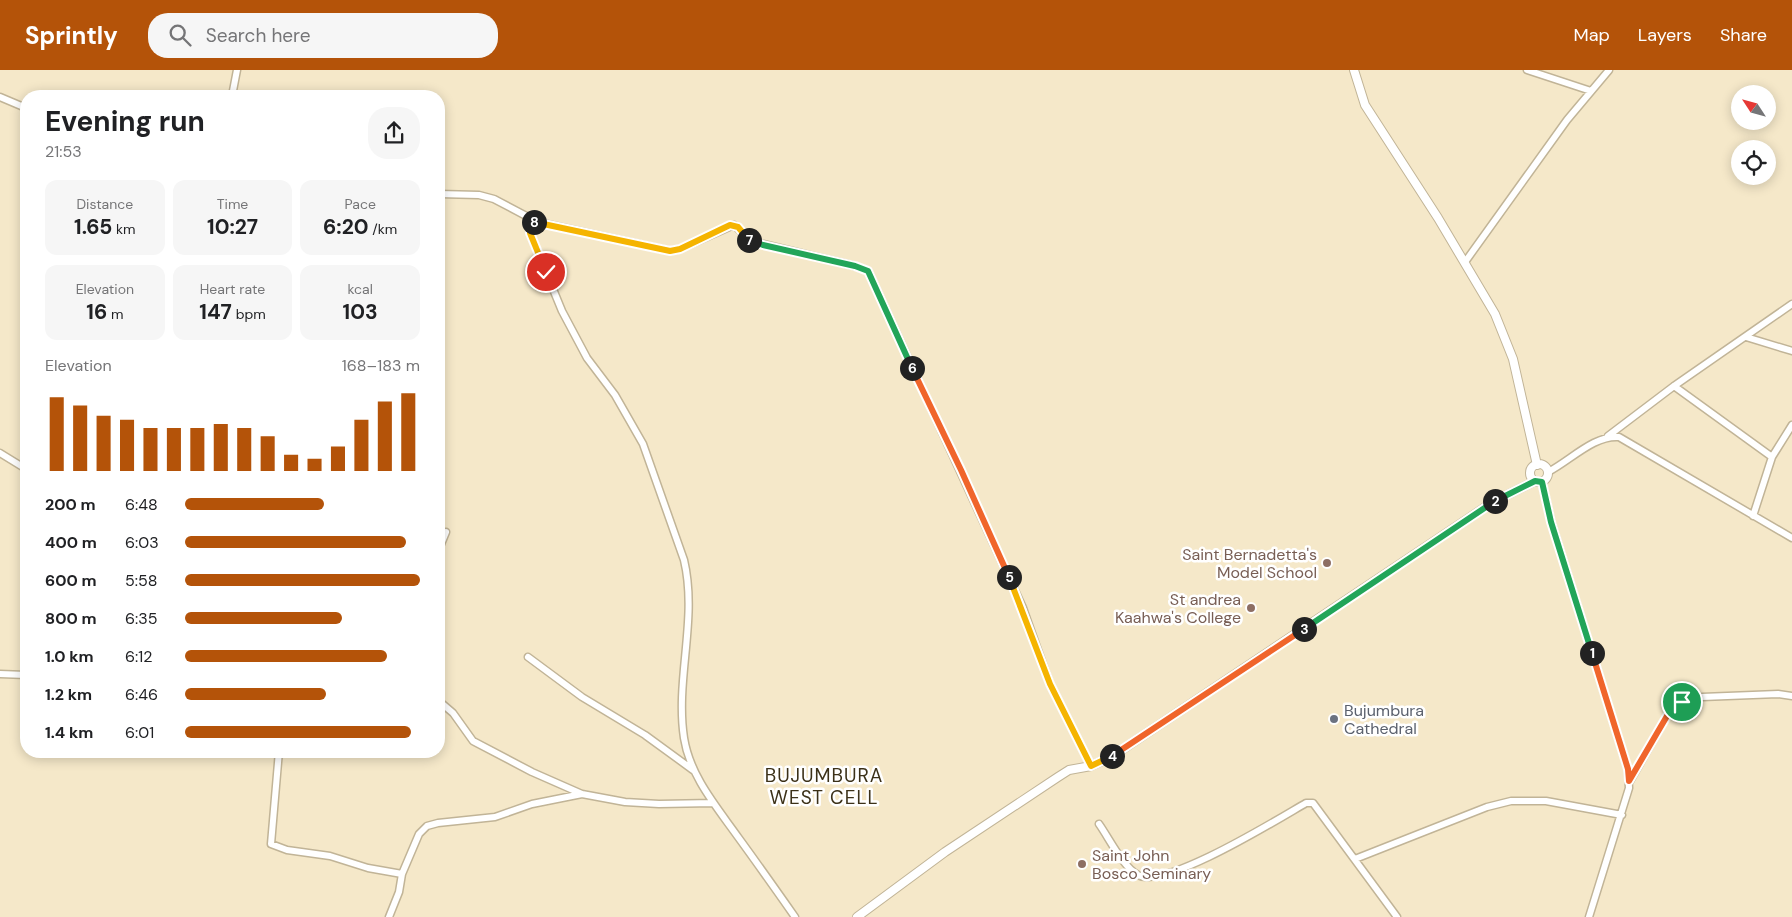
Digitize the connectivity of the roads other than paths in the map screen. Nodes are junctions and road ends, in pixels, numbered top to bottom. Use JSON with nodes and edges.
{"nodes":[{"id":1,"x":237,"y":70,"type":"edge"},
{"id":2,"x":1354,"y":70,"type":"edge"},
{"id":3,"x":1527,"y":70,"type":"edge"},
{"id":4,"x":1609,"y":70,"type":"edge"},
{"id":5,"x":233,"y":90,"type":"edge"},
{"id":6,"x":1591,"y":91,"type":"junction"},
{"id":7,"x":0,"y":97,"type":"edge"},
{"id":8,"x":20,"y":105,"type":"edge"},
{"id":9,"x":445,"y":194,"type":"edge"},
{"id":10,"x":530,"y":218,"type":"junction"},
{"id":11,"x":1465,"y":262,"type":"junction"},
{"id":12,"x":1792,"y":304,"type":"edge"},
{"id":13,"x":1746,"y":337,"type":"junction"},
{"id":14,"x":1792,"y":351,"type":"edge"},
{"id":15,"x":1674,"y":386,"type":"junction"},
{"id":16,"x":1792,"y":425,"type":"edge"},
{"id":17,"x":1608,"y":436,"type":"junction"},
{"id":18,"x":0,"y":453,"type":"edge"},
{"id":19,"x":1772,"y":457,"type":"junction"},
{"id":20,"x":20,"y":465,"type":"edge"},
{"id":21,"x":1537,"y":465,"type":"junction"},
{"id":22,"x":1548,"y":472,"type":"junction"},
{"id":23,"x":1538,"y":481,"type":"junction"},
{"id":24,"x":1754,"y":516,"type":"junction"},
{"id":25,"x":1792,"y":538,"type":"edge"},
{"id":26,"x":528,"y":657,"type":"dead end"},
{"id":27,"x":0,"y":674,"type":"edge"},
{"id":28,"x":20,"y":675,"type":"edge"},
{"id":29,"x":1792,"y":696,"type":"edge"},
{"id":30,"x":445,"y":706,"type":"edge"},
{"id":31,"x":278,"y":758,"type":"edge"},
{"id":32,"x":1091,"y":766,"type":"junction"},
{"id":33,"x":693,"y":770,"type":"junction"},
{"id":34,"x":1629,"y":781,"type":"junction"},
{"id":35,"x":582,"y":794,"type":"junction"},
{"id":36,"x":713,"y":803,"type":"junction"},
{"id":37,"x":1622,"y":815,"type":"junction"},
{"id":38,"x":1099,"y":824,"type":"dead end"},
{"id":39,"x":1355,"y":860,"type":"junction"},
{"id":40,"x":402,"y":874,"type":"junction"},
{"id":41,"x":389,"y":917,"type":"edge"},
{"id":42,"x":795,"y":917,"type":"edge"},
{"id":43,"x":857,"y":917,"type":"edge"},
{"id":44,"x":1397,"y":917,"type":"edge"},
{"id":45,"x":1588,"y":917,"type":"edge"}],
"edges":[{"from":1,"to":5,"type":"street"},
{"from":2,"to":11,"type":"street"},
{"from":3,"to":6,"type":"street"},
{"from":4,"to":6,"type":"street"},
{"from":6,"to":11,"type":"street"},
{"from":7,"to":8,"type":"street"},
{"from":9,"to":10,"type":"street"},
{"from":10,"to":32,"type":"street"},
{"from":10,"to":33,"type":"street"},
{"from":11,"to":21,"type":"street"},
{"from":12,"to":13,"type":"street"},
{"from":13,"to":14,"type":"street"},
{"from":13,"to":15,"type":"street"},
{"from":15,"to":17,"type":"street"},
{"from":15,"to":19,"type":"street"},
{"from":16,"to":19,"type":"street"},
{"from":17,"to":22,"type":"street"},
{"from":17,"to":24,"type":"street"},
{"from":18,"to":20,"type":"street"},
{"from":19,"to":24,"type":"street"},
{"from":21,"to":22,"type":"street"},
{"from":21,"to":23,"type":"street"},
{"from":22,"to":23,"type":"street"},
{"from":23,"to":32,"type":"street"},
{"from":23,"to":34,"type":"street"},
{"from":24,"to":25,"type":"street"},
{"from":26,"to":33,"type":"street"},
{"from":27,"to":28,"type":"street"},
{"from":29,"to":34,"type":"street"},
{"from":30,"to":35,"type":"street"},
{"from":31,"to":40,"type":"street"},
{"from":32,"to":43,"type":"street"},
{"from":33,"to":36,"type":"street"},
{"from":34,"to":37,"type":"street"},
{"from":35,"to":36,"type":"street"},
{"from":35,"to":40,"type":"street"},
{"from":36,"to":42,"type":"street"},
{"from":37,"to":39,"type":"street"},
{"from":37,"to":45,"type":"street"},
{"from":38,"to":39,"type":"street"},
{"from":39,"to":44,"type":"street"},
{"from":40,"to":41,"type":"street"}]}
